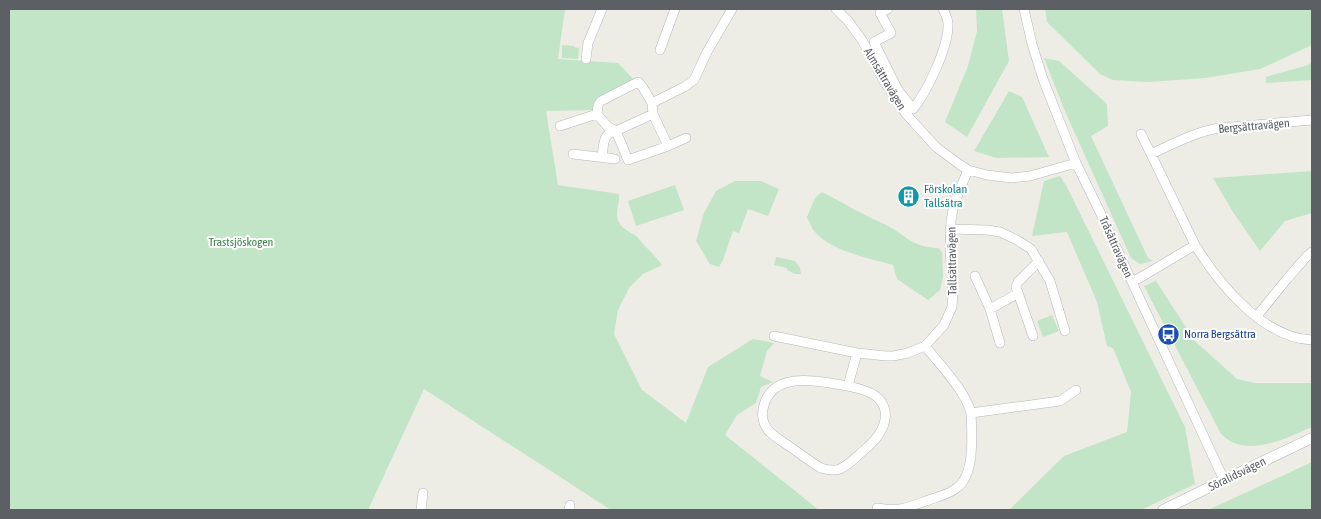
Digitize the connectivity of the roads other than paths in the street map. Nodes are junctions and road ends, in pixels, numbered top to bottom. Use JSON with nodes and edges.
{"nodes":[{"id":1,"x":602,"y":9,"type":"edge"},
{"id":2,"x":675,"y":9,"type":"edge"},
{"id":3,"x":732,"y":9,"type":"edge"},
{"id":4,"x":836,"y":9,"type":"edge"},
{"id":5,"x":888,"y":9,"type":"edge"},
{"id":6,"x":943,"y":9,"type":"edge"},
{"id":7,"x":1024,"y":9,"type":"edge"},
{"id":8,"x":660,"y":50,"type":"dead end"},
{"id":9,"x":586,"y":59,"type":"dead end"},
{"id":10,"x":652,"y":103,"type":"junction"},
{"id":11,"x":597,"y":114,"type":"junction"},
{"id":12,"x":653,"y":114,"type":"junction"},
{"id":13,"x":1312,"y":120,"type":"edge"},
{"id":14,"x":560,"y":126,"type":"dead end"},
{"id":15,"x":616,"y":131,"type":"junction"},
{"id":16,"x":1142,"y":134,"type":"dead end"},
{"id":17,"x":686,"y":138,"type":"dead end"},
{"id":18,"x":668,"y":146,"type":"junction"},
{"id":19,"x":573,"y":154,"type":"dead end"},
{"id":20,"x":1151,"y":154,"type":"junction"},
{"id":21,"x":602,"y":157,"type":"junction"},
{"id":22,"x":615,"y":159,"type":"dead end"},
{"id":23,"x":1076,"y":163,"type":"junction"},
{"id":24,"x":968,"y":170,"type":"junction"},
{"id":25,"x":950,"y":229,"type":"junction"},
{"id":26,"x":1195,"y":245,"type":"junction"},
{"id":27,"x":1312,"y":252,"type":"edge"},
{"id":28,"x":1039,"y":261,"type":"junction"},
{"id":29,"x":975,"y":276,"type":"dead end"},
{"id":30,"x":1132,"y":282,"type":"junction"},
{"id":31,"x":1017,"y":294,"type":"junction"},
{"id":32,"x":990,"y":308,"type":"junction"},
{"id":33,"x":1257,"y":316,"type":"junction"},
{"id":34,"x":1065,"y":331,"type":"dead end"},
{"id":35,"x":774,"y":336,"type":"dead end"},
{"id":36,"x":1033,"y":336,"type":"dead end"},
{"id":37,"x":1312,"y":340,"type":"edge"},
{"id":38,"x":1000,"y":343,"type":"dead end"},
{"id":39,"x":925,"y":346,"type":"junction"},
{"id":40,"x":857,"y":353,"type":"junction"},
{"id":41,"x":848,"y":386,"type":"junction"},
{"id":42,"x":1076,"y":390,"type":"dead end"},
{"id":43,"x":971,"y":413,"type":"junction"},
{"id":44,"x":1312,"y":438,"type":"edge"},
{"id":45,"x":1224,"y":480,"type":"junction"},
{"id":46,"x":422,"y":494,"type":"dead end"},
{"id":47,"x":877,"y":508,"type":"dead end"},
{"id":48,"x":421,"y":510,"type":"edge"},
{"id":49,"x":1162,"y":510,"type":"edge"}],
"edges":[{"from":1,"to":9,"type":"street"},
{"from":2,"to":8,"type":"street"},
{"from":3,"to":10,"type":"street"},
{"from":4,"to":24,"type":"street","name":"Almsättravägen"},
{"from":5,"to":6,"type":"street"},
{"from":7,"to":23,"type":"street","name":"Tråsättravägen"},
{"from":10,"to":11,"type":"street"},
{"from":10,"to":12,"type":"street"},
{"from":11,"to":14,"type":"street"},
{"from":11,"to":15,"type":"street"},
{"from":12,"to":15,"type":"street"},
{"from":12,"to":18,"type":"street"},
{"from":13,"to":20,"type":"street","name":"Bergsättravägen"},
{"from":15,"to":18,"type":"street"},
{"from":15,"to":21,"type":"street"},
{"from":16,"to":20,"type":"street"},
{"from":17,"to":18,"type":"street"},
{"from":19,"to":21,"type":"street"},
{"from":20,"to":26,"type":"street"},
{"from":21,"to":22,"type":"street"},
{"from":23,"to":24,"type":"street","name":"Almsättravägen"},
{"from":23,"to":30,"type":"street","name":"Tråsättravägen"},
{"from":24,"to":25,"type":"street","name":"Tallsättravägen"},
{"from":25,"to":28,"type":"street"},
{"from":25,"to":39,"type":"street","name":"Tallsättravägen"},
{"from":26,"to":30,"type":"street"},
{"from":26,"to":33,"type":"street"},
{"from":27,"to":33,"type":"street"},
{"from":28,"to":31,"type":"street"},
{"from":28,"to":34,"type":"street"},
{"from":29,"to":32,"type":"street"},
{"from":30,"to":45,"type":"street","name":"Tråsättravägen"},
{"from":31,"to":32,"type":"street"},
{"from":31,"to":36,"type":"street"},
{"from":32,"to":38,"type":"street"},
{"from":33,"to":37,"type":"street"},
{"from":35,"to":40,"type":"street","name":"Tallsättravägen"},
{"from":39,"to":40,"type":"street","name":"Tallsättravägen"},
{"from":39,"to":43,"type":"street"},
{"from":40,"to":41,"type":"street"},
{"from":41,"to":41,"type":"street"},
{"from":42,"to":43,"type":"street"},
{"from":43,"to":47,"type":"street"},
{"from":44,"to":45,"type":"street","name":"Söralidsvägen"},
{"from":45,"to":49,"type":"street","name":"Söralidsvägen"},
{"from":46,"to":48,"type":"street"}]}
